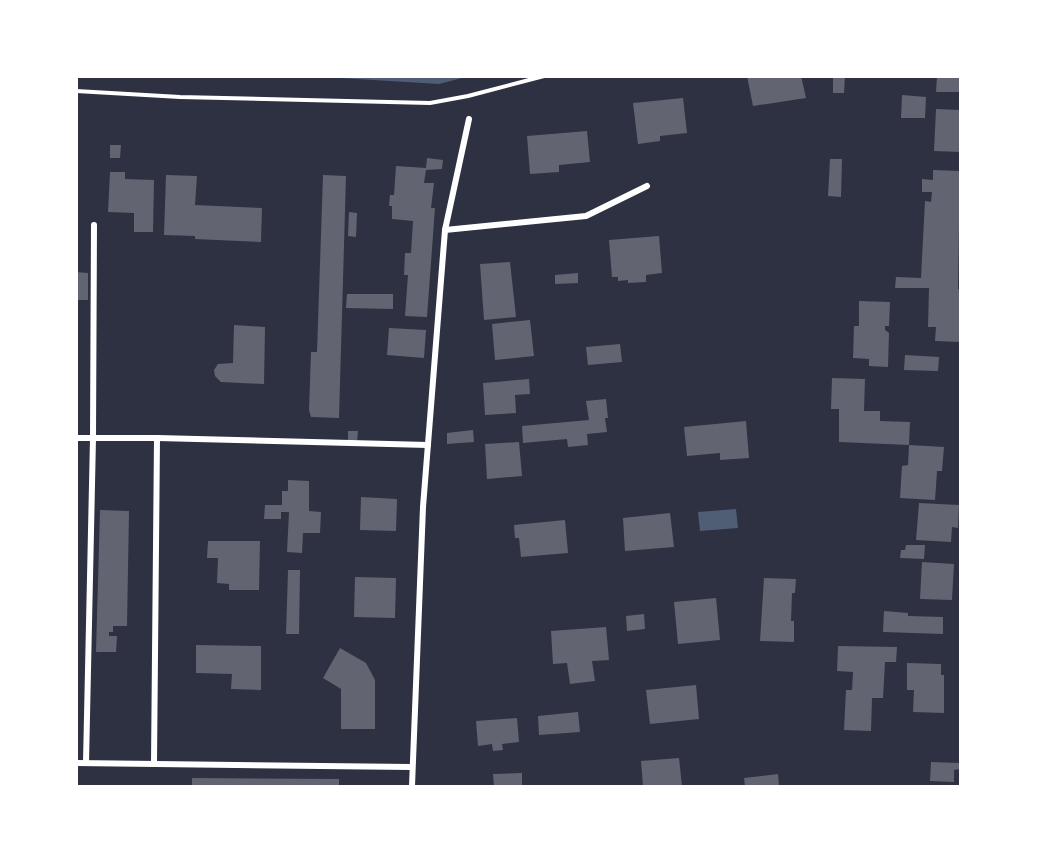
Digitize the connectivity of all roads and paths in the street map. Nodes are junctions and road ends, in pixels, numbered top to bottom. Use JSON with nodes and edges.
{"nodes":[{"id":1,"x":544,"y":76,"type":"edge"},
{"id":2,"x":76,"y":91,"type":"edge"},
{"id":3,"x":468,"y":119,"type":"dead end"},
{"id":4,"x":647,"y":186,"type":"dead end"},
{"id":5,"x":94,"y":225,"type":"dead end"},
{"id":6,"x":445,"y":230,"type":"junction"},
{"id":7,"x":76,"y":438,"type":"edge"},
{"id":8,"x":93,"y":438,"type":"junction"},
{"id":9,"x":157,"y":438,"type":"junction"},
{"id":10,"x":428,"y":446,"type":"junction"},
{"id":11,"x":76,"y":763,"type":"edge"},
{"id":12,"x":86,"y":763,"type":"junction"},
{"id":13,"x":154,"y":763,"type":"junction"},
{"id":14,"x":411,"y":767,"type":"junction"},
{"id":15,"x":412,"y":786,"type":"edge"}],
"edges":[{"from":1,"to":2,"type":"path"},
{"from":3,"to":6,"type":"street"},
{"from":4,"to":6,"type":"street"},
{"from":5,"to":8,"type":"street"},
{"from":6,"to":10,"type":"street"},
{"from":7,"to":8,"type":"street"},
{"from":8,"to":9,"type":"street"},
{"from":8,"to":12,"type":"street"},
{"from":9,"to":10,"type":"street"},
{"from":9,"to":13,"type":"street"},
{"from":10,"to":14,"type":"street"},
{"from":11,"to":12,"type":"street"},
{"from":12,"to":13,"type":"street"},
{"from":13,"to":14,"type":"street"},
{"from":14,"to":15,"type":"street"}]}
